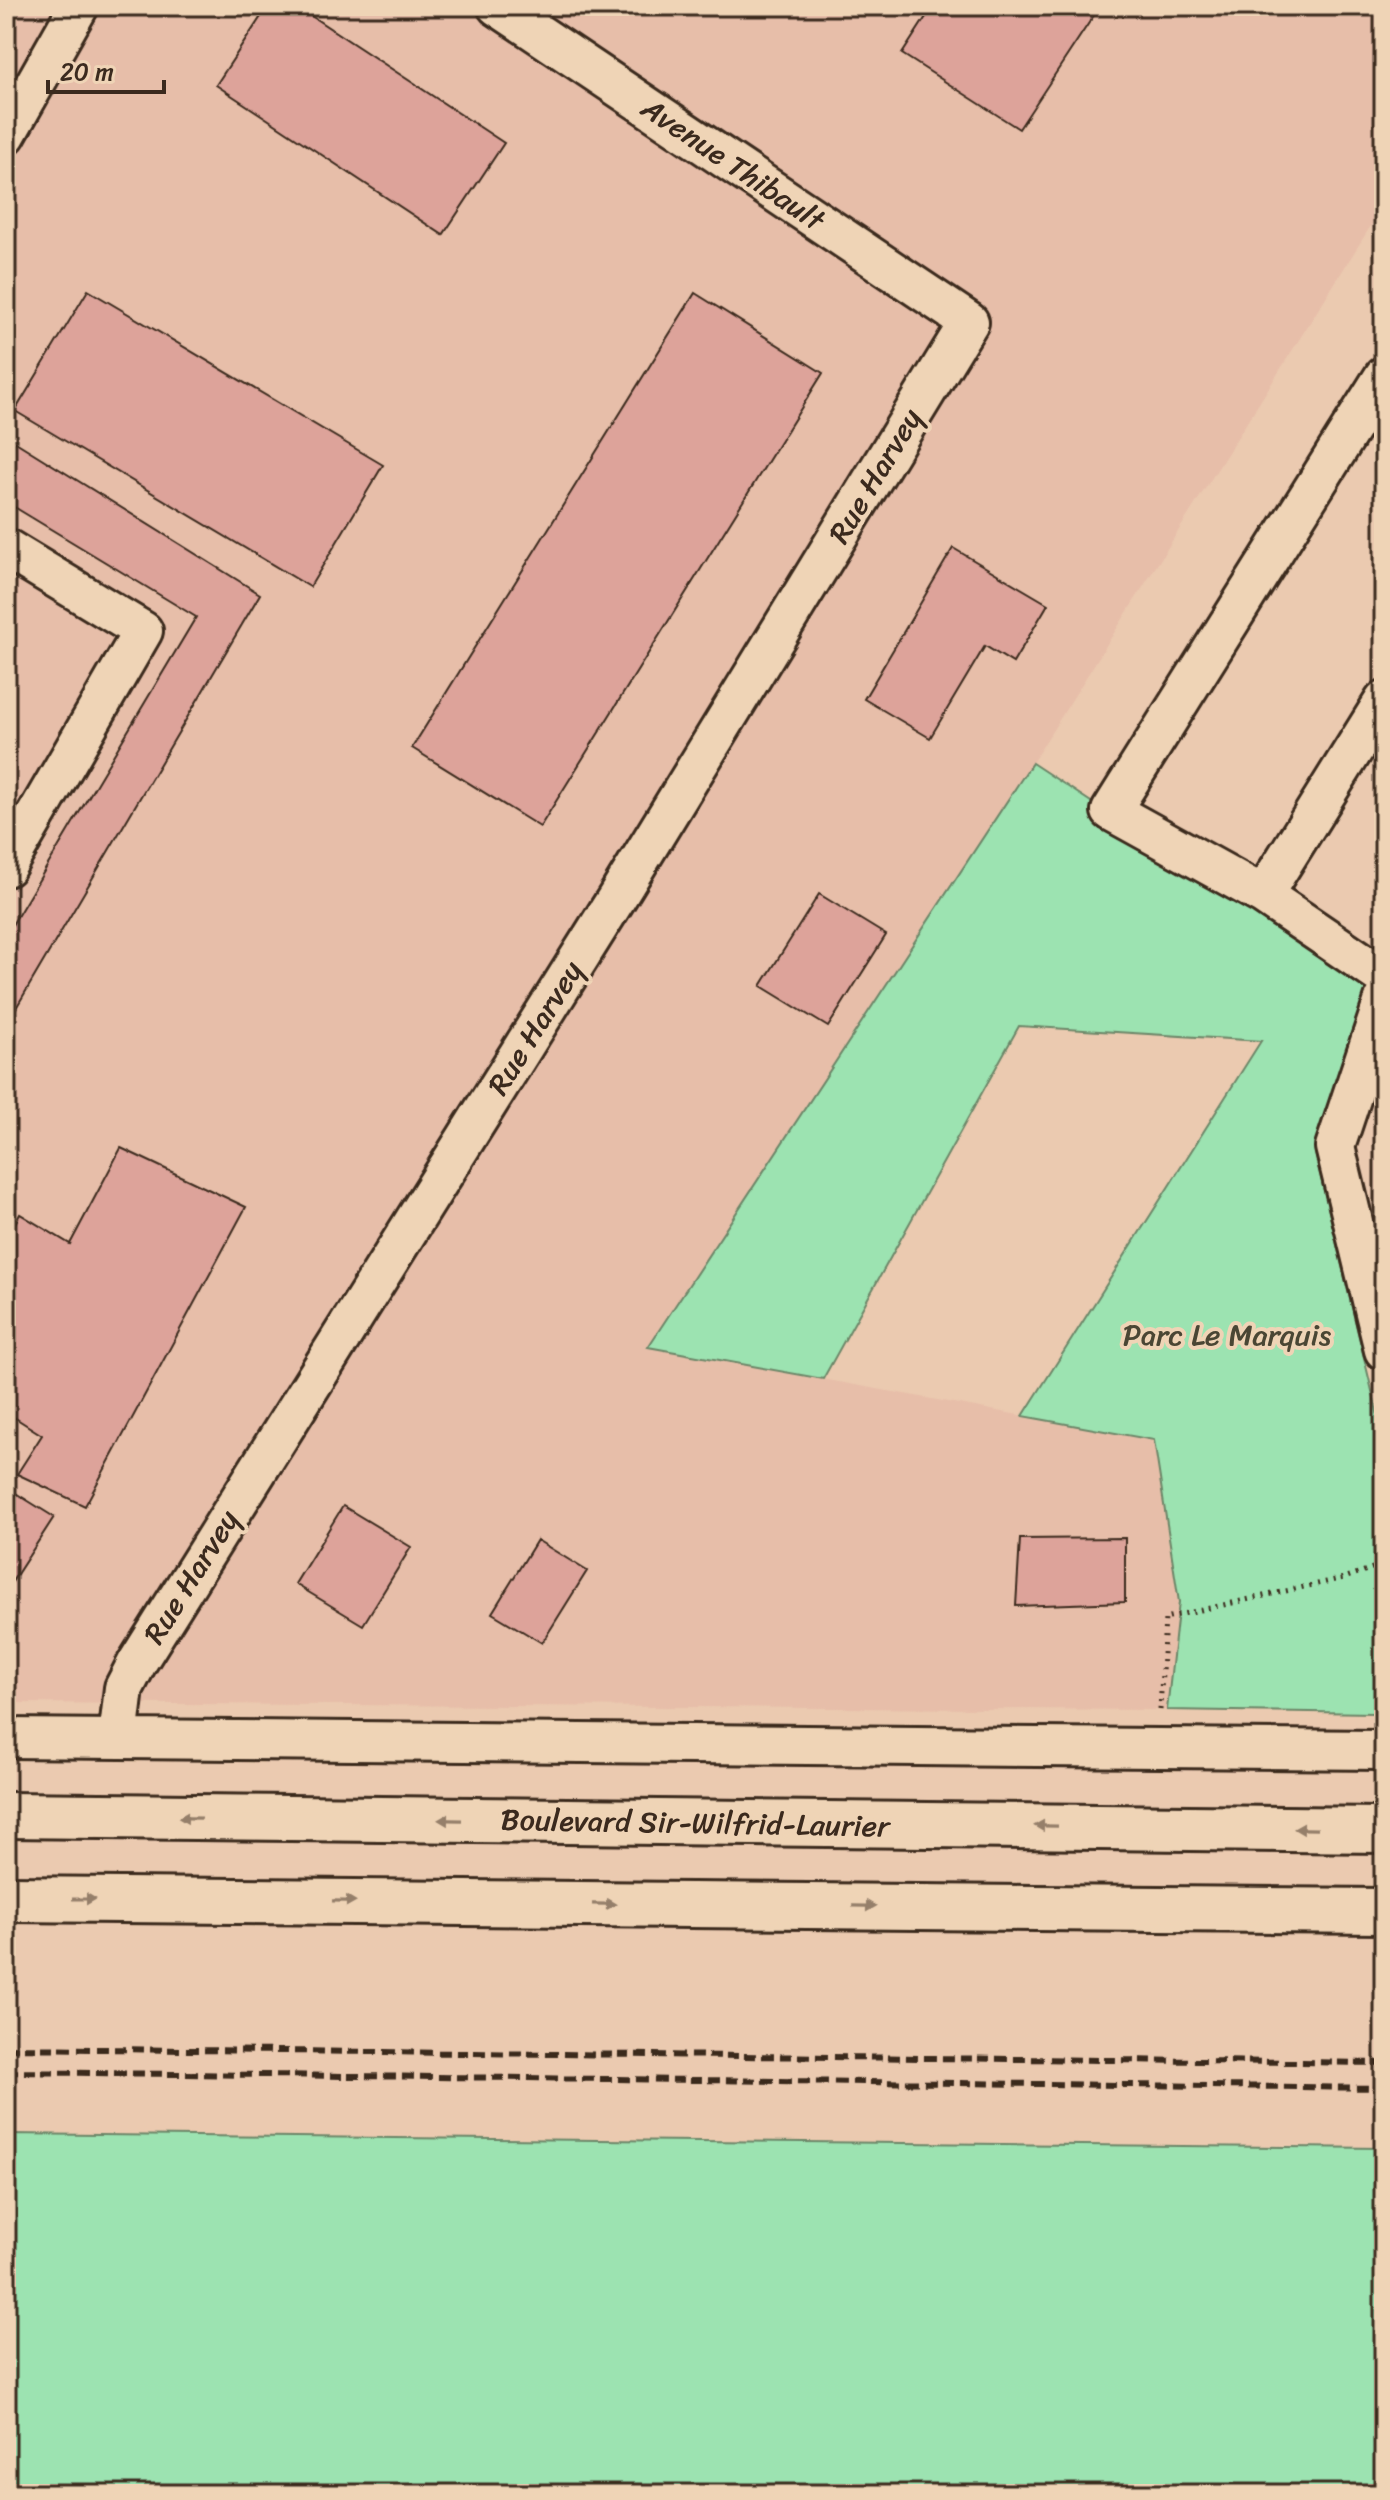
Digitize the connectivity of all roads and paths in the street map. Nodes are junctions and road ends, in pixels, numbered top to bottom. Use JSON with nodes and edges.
{"nodes":[{"id":1,"x":79,"y":6,"type":"edge"},
{"id":2,"x":497,"y":6,"type":"edge"},
{"id":3,"x":6,"y":135,"type":"edge"},
{"id":4,"x":969,"y":322,"type":"joint"},
{"id":5,"x":1384,"y":376,"type":"edge"},
{"id":6,"x":6,"y":548,"type":"edge"},
{"id":7,"x":1384,"y":701,"type":"edge"},
{"id":8,"x":6,"y":867,"type":"edge"},
{"id":9,"x":1263,"y":895,"type":"junction"},
{"id":10,"x":1384,"y":977,"type":"edge"},
{"id":11,"x":1384,"y":1000,"type":"edge"},
{"id":12,"x":1384,"y":1350,"type":"edge"},
{"id":13,"x":1384,"y":1564,"type":"edge"},
{"id":14,"x":1159,"y":1720,"type":"dead end"},
{"id":15,"x":6,"y":1738,"type":"edge"},
{"id":16,"x":118,"y":1739,"type":"junction"},
{"id":17,"x":1384,"y":1750,"type":"edge"},
{"id":18,"x":6,"y":1815,"type":"edge"},
{"id":19,"x":1384,"y":1830,"type":"edge"},
{"id":20,"x":6,"y":1899,"type":"edge"},
{"id":21,"x":1384,"y":1911,"type":"edge"}],
"edges":[{"from":1,"to":3,"type":"street"},
{"from":2,"to":4,"type":"street","name":"Avenue Thibault"},
{"from":4,"to":16,"type":"street","name":"Rue Harvey"},
{"from":5,"to":9,"type":"street"},
{"from":6,"to":8,"type":"street"},
{"from":7,"to":9,"type":"street"},
{"from":9,"to":10,"type":"street"},
{"from":11,"to":12,"type":"street"},
{"from":13,"to":14,"type":"path"},
{"from":15,"to":16,"type":"street"},
{"from":16,"to":17,"type":"street"},
{"from":19,"to":18,"type":"highway","name":"Boulevard Sir-Wilfrid-Laurier","one_way":true},
{"from":20,"to":21,"type":"highway","one_way":true}]}
